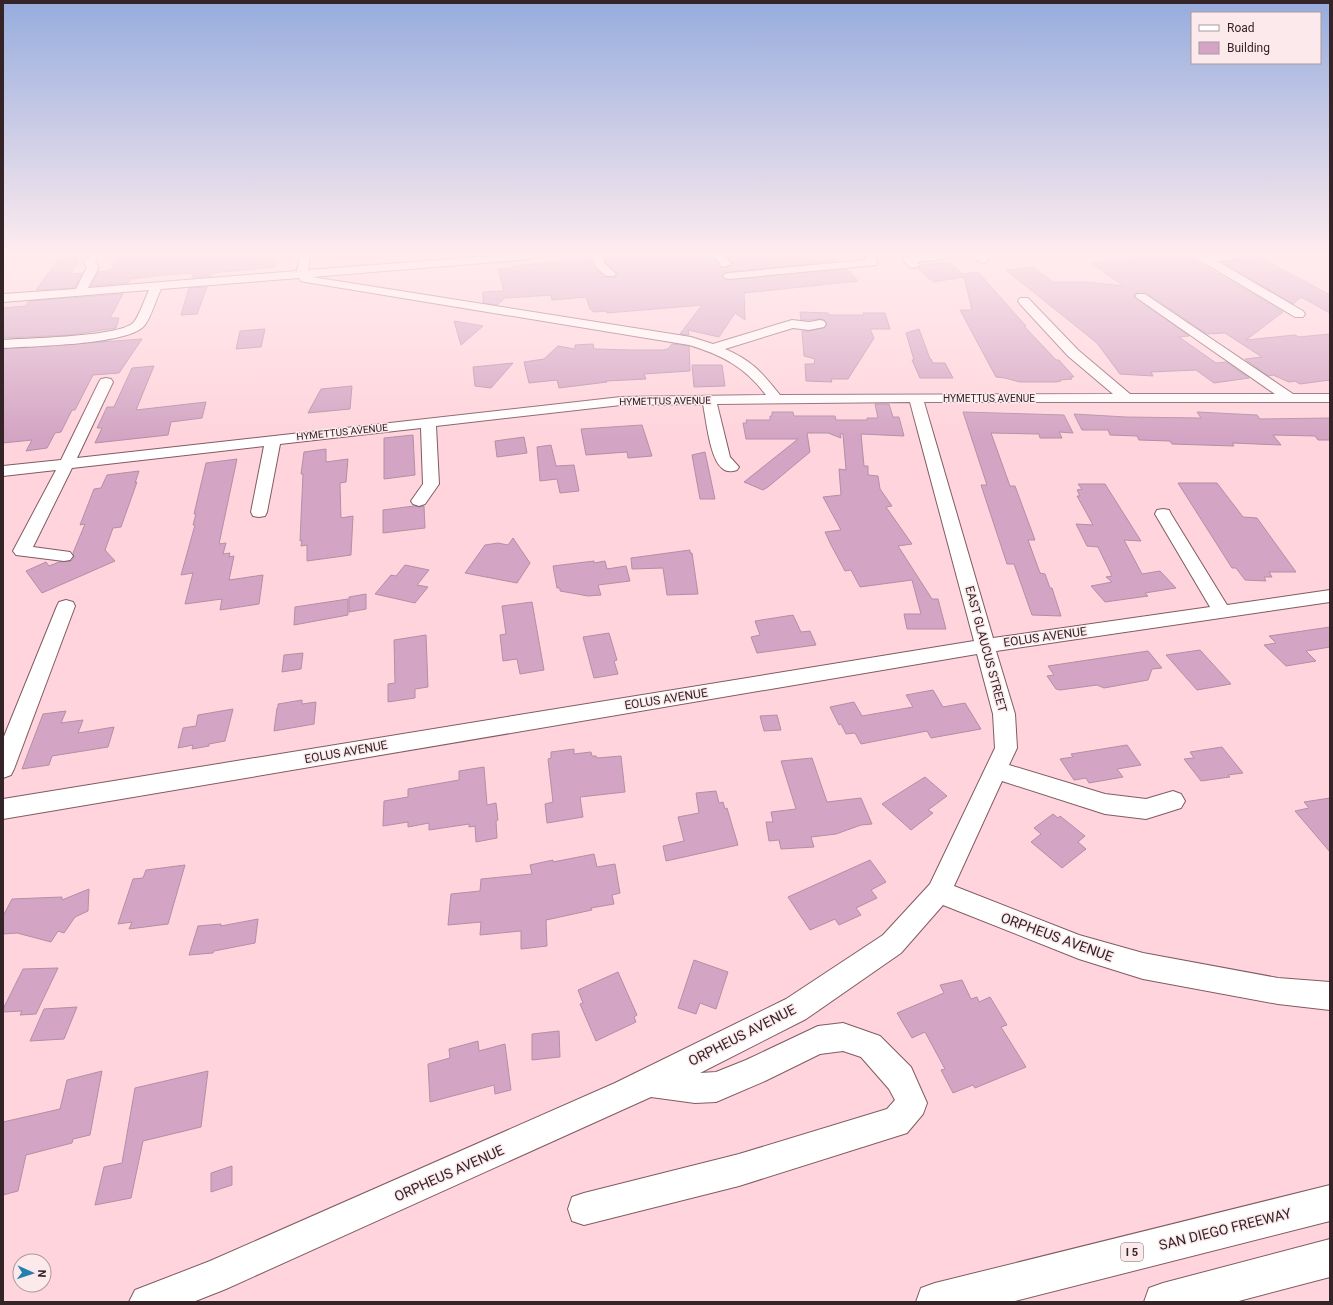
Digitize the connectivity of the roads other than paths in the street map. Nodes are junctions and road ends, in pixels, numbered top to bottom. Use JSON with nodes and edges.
{"nodes":[{"id":1,"x":143,"y":317,"type":"edge"},
{"id":2,"x":539,"y":317,"type":"edge"},
{"id":3,"x":1039,"y":317,"type":"edge"},
{"id":4,"x":1172,"y":317,"type":"edge"},
{"id":5,"x":820,"y":324,"type":"dead end"},
{"id":6,"x":3,"y":344,"type":"edge"},
{"id":7,"x":714,"y":348,"type":"junction"},
{"id":8,"x":106,"y":382,"type":"dead end"},
{"id":9,"x":916,"y":398,"type":"junction"},
{"id":10,"x":1126,"y":398,"type":"junction"},
{"id":11,"x":1290,"y":398,"type":"junction"},
{"id":12,"x":1330,"y":398,"type":"edge"},
{"id":13,"x":776,"y":399,"type":"junction"},
{"id":14,"x":709,"y":400,"type":"junction"},
{"id":15,"x":428,"y":423,"type":"junction"},
{"id":16,"x":273,"y":440,"type":"junction"},
{"id":17,"x":67,"y":463,"type":"junction"},
{"id":18,"x":731,"y":467,"type":"dead end"},
{"id":19,"x":3,"y":471,"type":"edge"},
{"id":20,"x":419,"y":501,"type":"dead end"},
{"id":21,"x":259,"y":512,"type":"dead end"},
{"id":22,"x":1164,"y":514,"type":"dead end"},
{"id":23,"x":64,"y":556,"type":"dead end"},
{"id":24,"x":1330,"y":596,"type":"edge"},
{"id":25,"x":66,"y":606,"type":"dead end"},
{"id":26,"x":1222,"y":612,"type":"junction"},
{"id":27,"x":985,"y":646,"type":"junction"},
{"id":28,"x":3,"y":769,"type":"edge"},
{"id":29,"x":996,"y":770,"type":"junction"},
{"id":30,"x":1173,"y":801,"type":"dead end"},
{"id":31,"x":3,"y":810,"type":"edge"},
{"id":32,"x":939,"y":892,"type":"junction"},
{"id":33,"x":1330,"y":996,"type":"edge"},
{"id":34,"x":650,"y":1082,"type":"junction"},
{"id":35,"x":1330,"y":1203,"type":"edge"},
{"id":36,"x":584,"y":1209,"type":"dead end"},
{"id":37,"x":1330,"y":1258,"type":"edge"},
{"id":38,"x":147,"y":1302,"type":"edge"},
{"id":39,"x":935,"y":1302,"type":"edge"},
{"id":40,"x":1163,"y":1302,"type":"edge"}],
"edges":[{"from":1,"to":6,"type":"street"},
{"from":2,"to":7,"type":"street"},
{"from":3,"to":10,"type":"street"},
{"from":4,"to":11,"type":"street"},
{"from":5,"to":7,"type":"street"},
{"from":7,"to":13,"type":"street"},
{"from":8,"to":17,"type":"street"},
{"from":9,"to":10,"type":"street","name":"HYMETTUS AVENUE"},
{"from":9,"to":13,"type":"street","name":"HYMETTUS AVENUE"},
{"from":9,"to":27,"type":"street","name":"EAST GLAUCUS STREET"},
{"from":10,"to":11,"type":"street","name":"HYMETTUS AVENUE"},
{"from":11,"to":12,"type":"street","name":"HYMETTUS AVENUE"},
{"from":13,"to":14,"type":"street","name":"HYMETTUS AVENUE"},
{"from":14,"to":15,"type":"street","name":"HYMETTUS AVENUE"},
{"from":14,"to":18,"type":"street"},
{"from":15,"to":16,"type":"street","name":"HYMETTUS AVENUE"},
{"from":15,"to":20,"type":"street"},
{"from":16,"to":17,"type":"street","name":"HYMETTUS AVENUE"},
{"from":16,"to":21,"type":"street"},
{"from":17,"to":19,"type":"street","name":"HYMETTUS AVENUE"},
{"from":17,"to":23,"type":"street"},
{"from":22,"to":26,"type":"street"},
{"from":24,"to":26,"type":"street","name":"EOLUS AVENUE"},
{"from":25,"to":28,"type":"street"},
{"from":26,"to":27,"type":"street","name":"EOLUS AVENUE"},
{"from":27,"to":29,"type":"street","name":"EAST GLAUCUS STREET"},
{"from":27,"to":31,"type":"street","name":"EOLUS AVENUE"},
{"from":29,"to":30,"type":"street"},
{"from":29,"to":32,"type":"street","name":"EAST GLAUCUS STREET"},
{"from":32,"to":33,"type":"street","name":"ORPHEUS AVENUE"},
{"from":32,"to":34,"type":"street","name":"ORPHEUS AVENUE"},
{"from":34,"to":36,"type":"street"},
{"from":34,"to":38,"type":"street","name":"ORPHEUS AVENUE"},
{"from":35,"to":39,"type":"highway","name":"SAN DIEGO FREEWAY","number":"I 5"},
{"from":37,"to":40,"type":"highway"}]}
